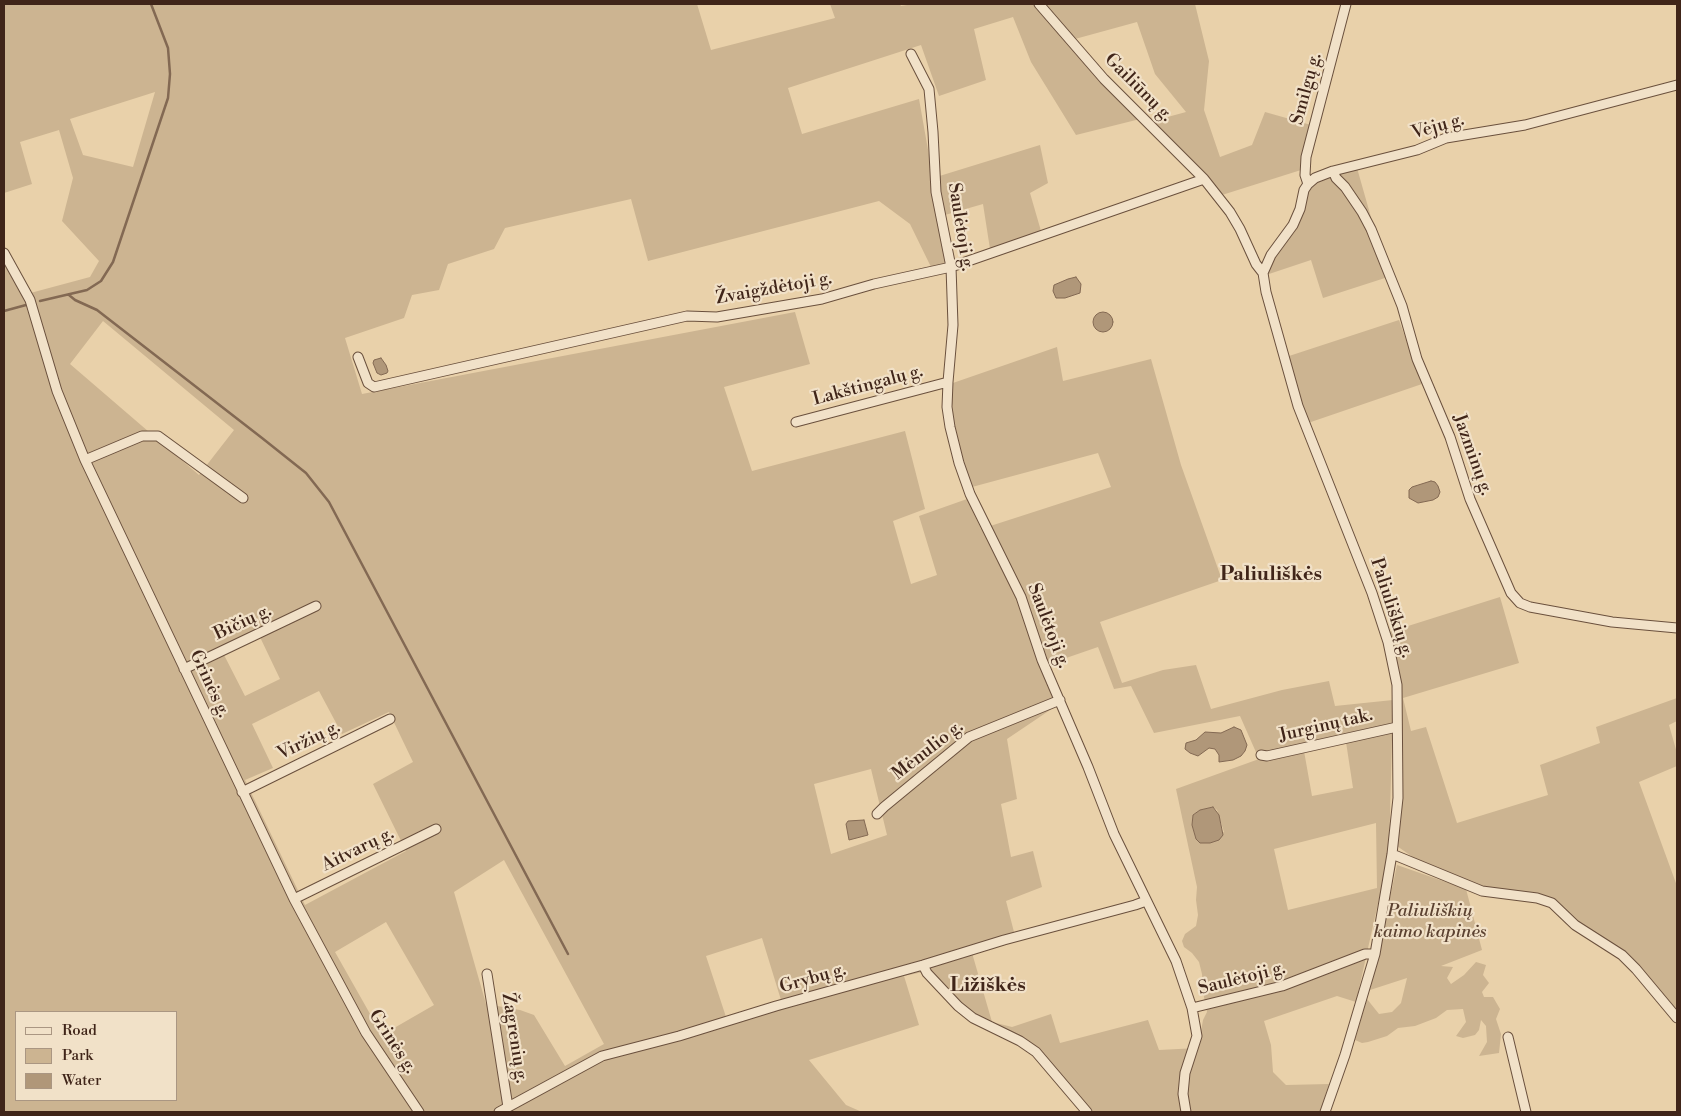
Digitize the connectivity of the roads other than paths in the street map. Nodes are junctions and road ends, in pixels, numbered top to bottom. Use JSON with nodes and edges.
{"nodes":[{"id":1,"x":1039,"y":4,"type":"edge"},
{"id":2,"x":1346,"y":4,"type":"edge"},
{"id":3,"x":911,"y":54,"type":"dead end"},
{"id":4,"x":1677,"y":85,"type":"edge"},
{"id":5,"x":1333,"y":171,"type":"junction"},
{"id":6,"x":1204,"y":178,"type":"junction"},
{"id":7,"x":1308,"y":184,"type":"junction"},
{"id":8,"x":1216,"y":194,"type":"joint"},
{"id":9,"x":4,"y":253,"type":"edge"},
{"id":10,"x":951,"y":268,"type":"junction"},
{"id":11,"x":1263,"y":272,"type":"junction"},
{"id":12,"x":358,"y":357,"type":"dead end"},
{"id":13,"x":948,"y":382,"type":"junction"},
{"id":14,"x":796,"y":422,"type":"dead end"},
{"id":15,"x":85,"y":460,"type":"junction"},
{"id":16,"x":243,"y":498,"type":"dead end"},
{"id":17,"x":316,"y":606,"type":"dead end"},
{"id":18,"x":1677,"y":628,"type":"edge"},
{"id":19,"x":184,"y":669,"type":"junction"},
{"id":20,"x":1060,"y":700,"type":"junction"},
{"id":21,"x":390,"y":720,"type":"dead end"},
{"id":22,"x":1397,"y":727,"type":"junction"},
{"id":23,"x":1261,"y":755,"type":"dead end"},
{"id":24,"x":242,"y":792,"type":"junction"},
{"id":25,"x":877,"y":814,"type":"dead end"},
{"id":26,"x":436,"y":829,"type":"dead end"},
{"id":27,"x":1392,"y":854,"type":"junction"},
{"id":28,"x":294,"y":899,"type":"junction"},
{"id":29,"x":1146,"y":901,"type":"junction"},
{"id":30,"x":1375,"y":954,"type":"junction"},
{"id":31,"x":923,"y":965,"type":"junction"},
{"id":32,"x":487,"y":974,"type":"dead end"},
{"id":33,"x":1192,"y":1008,"type":"junction"},
{"id":34,"x":1677,"y":1018,"type":"edge"},
{"id":35,"x":1508,"y":1037,"type":"dead end"},
{"id":36,"x":508,"y":1107,"type":"junction"},
{"id":37,"x":419,"y":1112,"type":"edge"},
{"id":38,"x":498,"y":1112,"type":"edge"},
{"id":39,"x":1087,"y":1112,"type":"edge"},
{"id":40,"x":1186,"y":1112,"type":"edge"},
{"id":41,"x":1325,"y":1112,"type":"edge"},
{"id":42,"x":1526,"y":1112,"type":"edge"}],
"edges":[{"from":1,"to":6,"type":"street","name":"Gailiūnų g."},
{"from":2,"to":7,"type":"street","name":"Smilgų g."},
{"from":3,"to":10,"type":"street","name":"Saulėtoji g."},
{"from":4,"to":5,"type":"street","name":"Vėjų g."},
{"from":5,"to":7,"type":"street","name":"Vėjų g."},
{"from":5,"to":18,"type":"street","name":"Jazminų g."},
{"from":6,"to":8,"type":"street","name":"Gailiūnų g."},
{"from":6,"to":10,"type":"street","name":"Žvaigždėtoji g."},
{"from":7,"to":11,"type":"street"},
{"from":8,"to":11,"type":"street","name":"Paliuliškių g."},
{"from":9,"to":15,"type":"street","name":"Grinės g."},
{"from":10,"to":12,"type":"street","name":"Žvaigždėtoji g."},
{"from":10,"to":13,"type":"street","name":"Saulėtoji g."},
{"from":11,"to":22,"type":"street","name":"Paliuliškių g."},
{"from":13,"to":14,"type":"street","name":"Lakštingalų g."},
{"from":13,"to":20,"type":"street","name":"Saulėtoji g."},
{"from":15,"to":16,"type":"street"},
{"from":15,"to":19,"type":"street","name":"Grinės g."},
{"from":17,"to":19,"type":"street","name":"Bičių g."},
{"from":19,"to":24,"type":"street","name":"Grinės g."},
{"from":20,"to":25,"type":"street","name":"Mėnulio g."},
{"from":20,"to":29,"type":"street","name":"Saulėtoji g."},
{"from":21,"to":24,"type":"street","name":"Viržių g."},
{"from":22,"to":23,"type":"street","name":"Jurginų tak."},
{"from":22,"to":27,"type":"street","name":"Paliuliškių g."},
{"from":24,"to":28,"type":"street","name":"Grinės g."},
{"from":26,"to":28,"type":"street","name":"Aitvarų g."},
{"from":27,"to":30,"type":"street","name":"Paliuliškių g."},
{"from":27,"to":34,"type":"street"},
{"from":28,"to":37,"type":"street","name":"Grinės g."},
{"from":29,"to":31,"type":"street","name":"Grybų g."},
{"from":29,"to":33,"type":"street","name":"Saulėtoji g."},
{"from":30,"to":33,"type":"street","name":"Saulėtoji g."},
{"from":30,"to":41,"type":"street","name":"Paliuliškių g."},
{"from":31,"to":36,"type":"street","name":"Grybų g."},
{"from":31,"to":39,"type":"street"},
{"from":32,"to":36,"type":"street","name":"Žagrenių g."},
{"from":33,"to":40,"type":"street"},
{"from":35,"to":42,"type":"street"},
{"from":36,"to":38,"type":"street","name":"Grybų g."}]}
